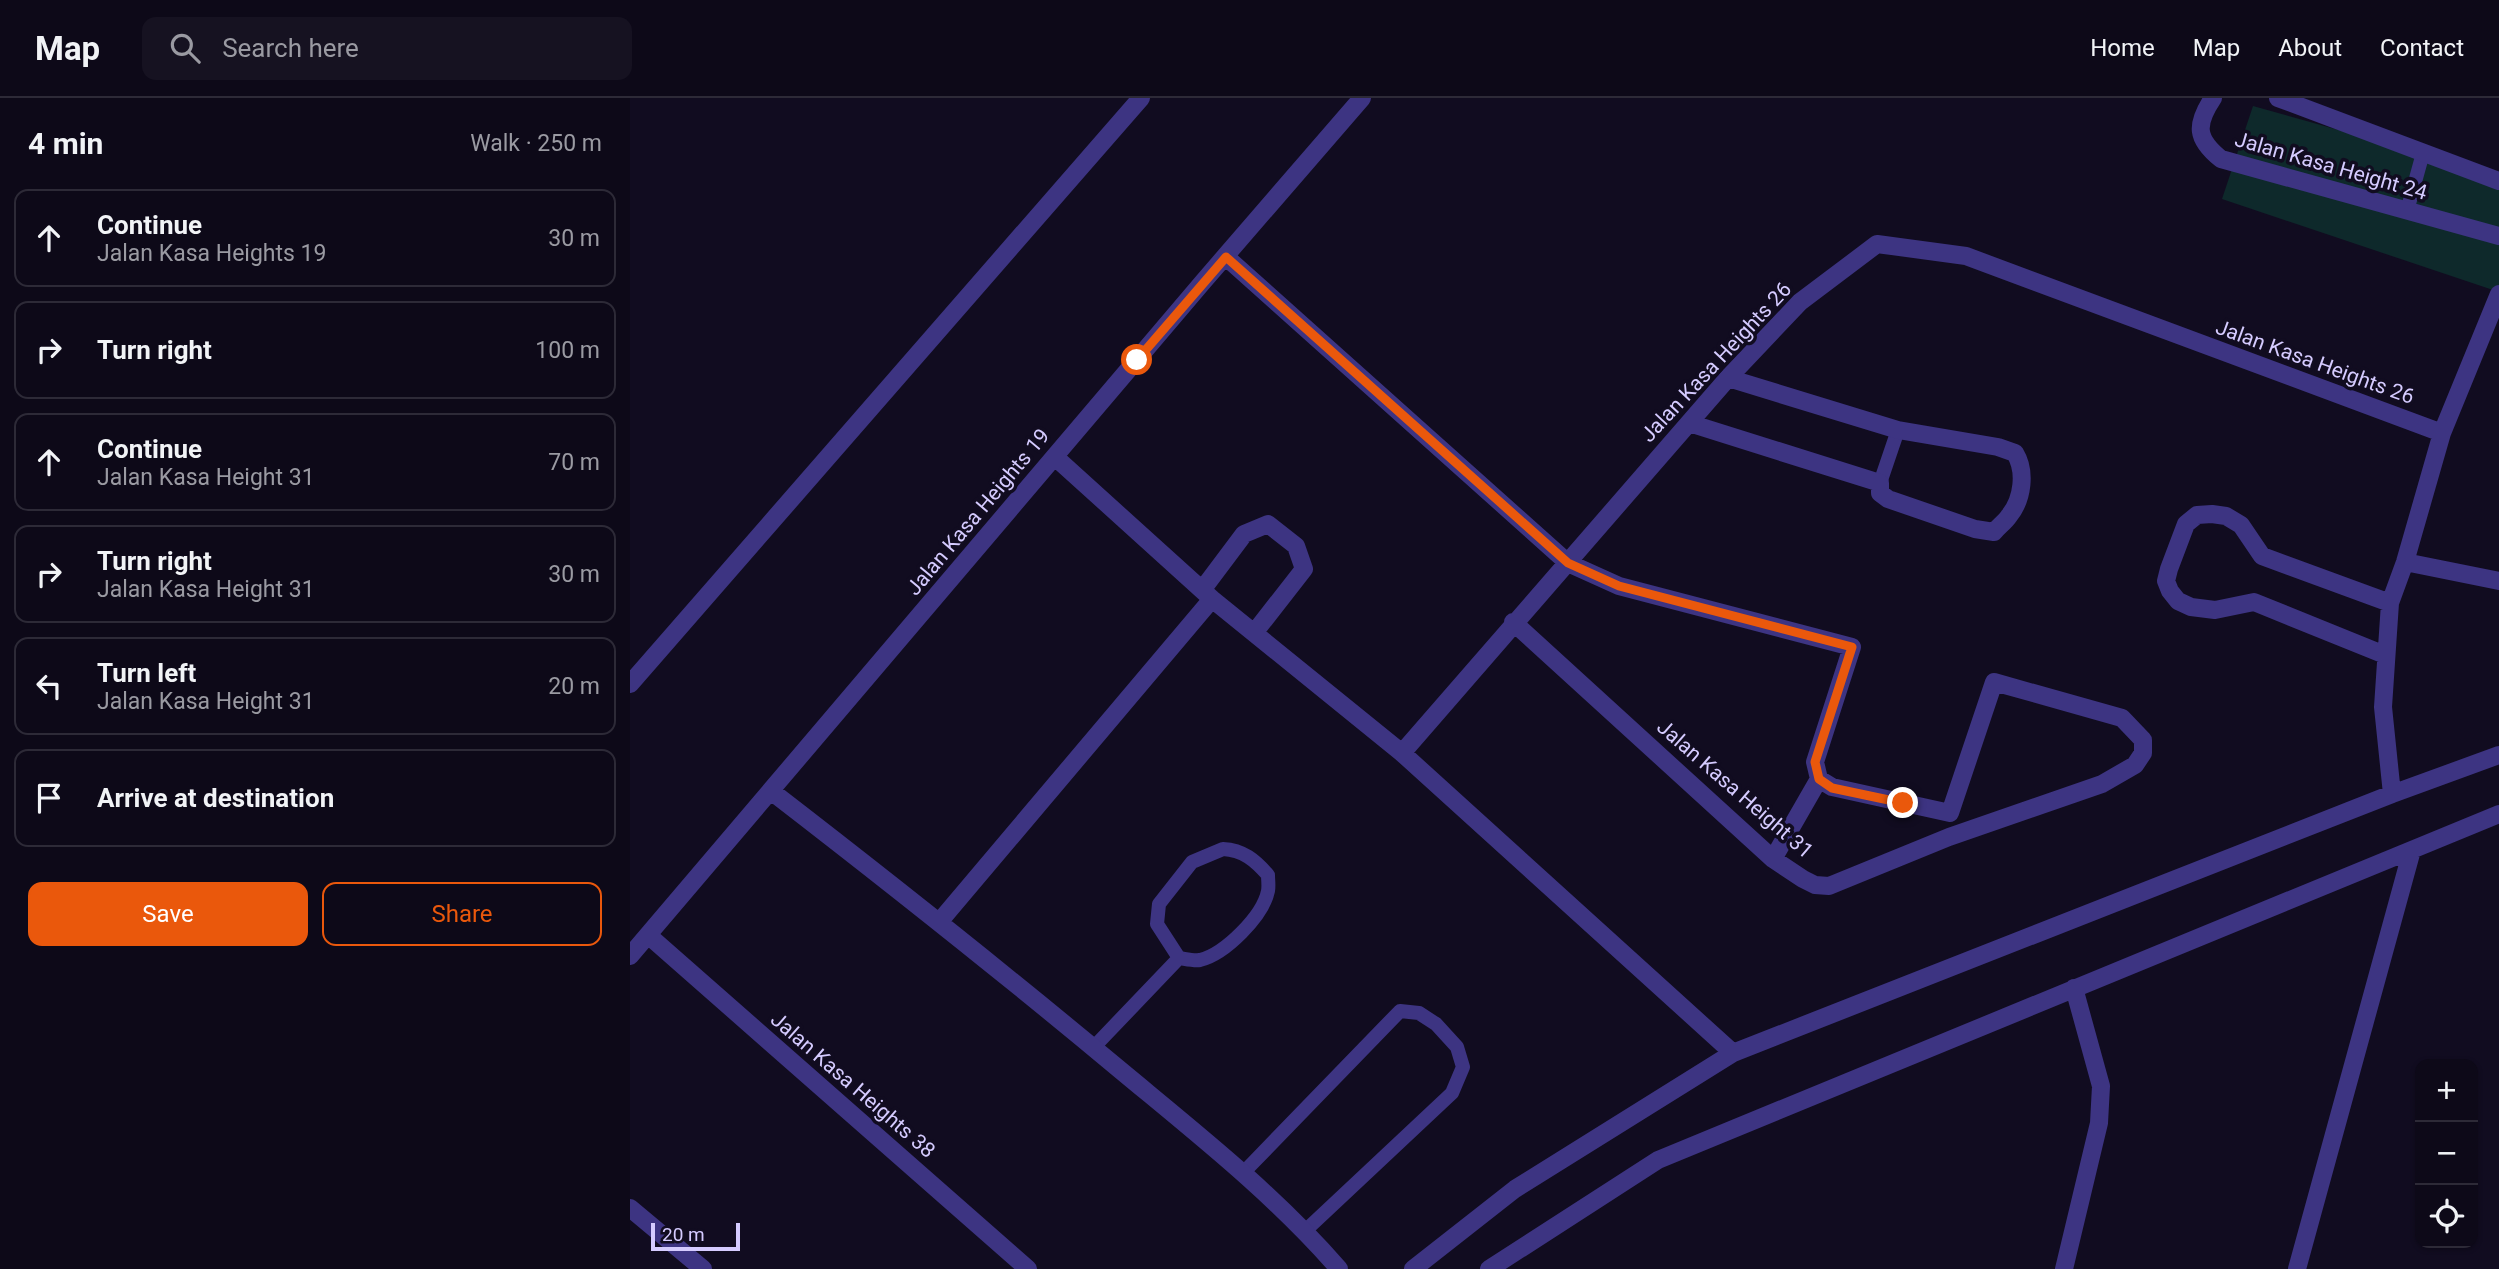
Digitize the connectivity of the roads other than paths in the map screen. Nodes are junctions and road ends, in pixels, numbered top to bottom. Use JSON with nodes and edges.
{"nodes":[{"id":1,"x":1141,"y":98,"type":"edge"},
{"id":2,"x":1362,"y":98,"type":"edge"},
{"id":3,"x":2213,"y":98,"type":"edge"},
{"id":4,"x":2278,"y":98,"type":"edge"},
{"id":5,"x":2423,"y":153,"type":"junction"},
{"id":6,"x":2499,"y":181,"type":"edge"},
{"id":7,"x":2407,"y":211,"type":"junction"},
{"id":8,"x":2499,"y":236,"type":"edge"},
{"id":9,"x":1226,"y":257,"type":"junction"},
{"id":10,"x":2499,"y":294,"type":"edge"},
{"id":11,"x":1728,"y":378,"type":"junction"},
{"id":12,"x":1689,"y":424,"type":"junction"},
{"id":13,"x":1898,"y":430,"type":"junction"},
{"id":14,"x":2442,"y":433,"type":"junction"},
{"id":15,"x":1055,"y":457,"type":"junction"},
{"id":16,"x":1880,"y":483,"type":"junction"},
{"id":17,"x":2404,"y":562,"type":"junction"},
{"id":18,"x":1568,"y":563,"type":"junction"},
{"id":19,"x":2499,"y":581,"type":"edge"},
{"id":20,"x":1207,"y":594,"type":"junction"},
{"id":21,"x":2390,"y":603,"type":"junction"},
{"id":22,"x":1514,"y":622,"type":"junction"},
{"id":23,"x":1254,"y":633,"type":"junction"},
{"id":24,"x":2385,"y":655,"type":"junction"},
{"id":25,"x":630,"y":684,"type":"edge"},
{"id":26,"x":1402,"y":753,"type":"junction"},
{"id":27,"x":2499,"y":755,"type":"edge"},
{"id":28,"x":1819,"y":779,"type":"junction"},
{"id":29,"x":771,"y":791,"type":"junction"},
{"id":30,"x":2392,"y":794,"type":"junction"},
{"id":31,"x":1950,"y":813,"type":"junction"},
{"id":32,"x":2499,"y":814,"type":"edge"},
{"id":33,"x":1949,"y":837,"type":"junction"},
{"id":34,"x":2412,"y":850,"type":"junction"},
{"id":35,"x":1773,"y":859,"type":"junction"},
{"id":36,"x":940,"y":921,"type":"junction"},
{"id":37,"x":648,"y":935,"type":"junction"},
{"id":38,"x":630,"y":956,"type":"edge"},
{"id":39,"x":1179,"y":958,"type":"junction"},
{"id":40,"x":2074,"y":988,"type":"junction"},
{"id":41,"x":1093,"y":1048,"type":"junction"},
{"id":42,"x":1733,"y":1053,"type":"junction"},
{"id":43,"x":1244,"y":1172,"type":"junction"},
{"id":44,"x":630,"y":1208,"type":"edge"},
{"id":45,"x":1306,"y":1230,"type":"junction"},
{"id":46,"x":704,"y":1269,"type":"edge"},
{"id":47,"x":1028,"y":1269,"type":"edge"},
{"id":48,"x":1339,"y":1269,"type":"edge"},
{"id":49,"x":1413,"y":1269,"type":"edge"},
{"id":50,"x":1489,"y":1269,"type":"edge"},
{"id":51,"x":2064,"y":1269,"type":"edge"},
{"id":52,"x":2297,"y":1269,"type":"edge"}],
"edges":[{"from":1,"to":25,"type":"street"},
{"from":2,"to":9,"type":"street","name":"Jalan Kasa Heights 19"},
{"from":3,"to":7,"type":"street","name":"Jalan Kasa Height 24"},
{"from":4,"to":5,"type":"street","name":"Jalan Kasa Height 24"},
{"from":5,"to":6,"type":"street","name":"Jalan Kasa Height 24"},
{"from":5,"to":7,"type":"lane"},
{"from":7,"to":8,"type":"street","name":"Jalan Kasa Height 24"},
{"from":9,"to":15,"type":"street","name":"Jalan Kasa Heights 19"},
{"from":9,"to":18,"type":"street"},
{"from":10,"to":14,"type":"street"},
{"from":11,"to":12,"type":"street","name":"Jalan Kasa Heights 26"},
{"from":11,"to":13,"type":"street"},
{"from":11,"to":14,"type":"street","name":"Jalan Kasa Heights 26"},
{"from":12,"to":16,"type":"street"},
{"from":12,"to":18,"type":"street","name":"Jalan Kasa Heights 26"},
{"from":13,"to":16,"type":"lane"},
{"from":13,"to":16,"type":"street"},
{"from":14,"to":17,"type":"street"},
{"from":15,"to":20,"type":"street"},
{"from":15,"to":29,"type":"street","name":"Jalan Kasa Heights 19"},
{"from":17,"to":19,"type":"street"},
{"from":17,"to":21,"type":"street"},
{"from":18,"to":22,"type":"street","name":"Jalan Kasa Heights 26"},
{"from":18,"to":28,"type":"street"},
{"from":20,"to":23,"type":"street"},
{"from":20,"to":23,"type":"street"},
{"from":20,"to":36,"type":"street"},
{"from":21,"to":24,"type":"street"},
{"from":21,"to":24,"type":"street"},
{"from":22,"to":26,"type":"street","name":"Jalan Kasa Heights 26"},
{"from":22,"to":35,"type":"street","name":"Jalan Kasa Height 31"},
{"from":23,"to":26,"type":"street"},
{"from":24,"to":30,"type":"street"},
{"from":26,"to":42,"type":"street"},
{"from":27,"to":30,"type":"street"},
{"from":28,"to":31,"type":"street"},
{"from":28,"to":35,"type":"street"},
{"from":29,"to":36,"type":"street"},
{"from":29,"to":37,"type":"street","name":"Jalan Kasa Heights 19"},
{"from":30,"to":42,"type":"street"},
{"from":31,"to":33,"type":"street"},
{"from":31,"to":33,"type":"street","name":"Jalan Kasa Height 31"},
{"from":32,"to":34,"type":"street"},
{"from":33,"to":35,"type":"street","name":"Jalan Kasa Height 31"},
{"from":34,"to":40,"type":"street"},
{"from":34,"to":52,"type":"street"},
{"from":36,"to":41,"type":"street"},
{"from":37,"to":38,"type":"street","name":"Jalan Kasa Heights 19"},
{"from":37,"to":47,"type":"street","name":"Jalan Kasa Heights 38"},
{"from":39,"to":39,"type":"lane"},
{"from":39,"to":41,"type":"lane"},
{"from":40,"to":50,"type":"street"},
{"from":40,"to":51,"type":"street"},
{"from":41,"to":43,"type":"street"},
{"from":42,"to":49,"type":"street"},
{"from":43,"to":45,"type":"street"},
{"from":43,"to":45,"type":"lane"},
{"from":44,"to":46,"type":"street"},
{"from":45,"to":48,"type":"street"}]}
